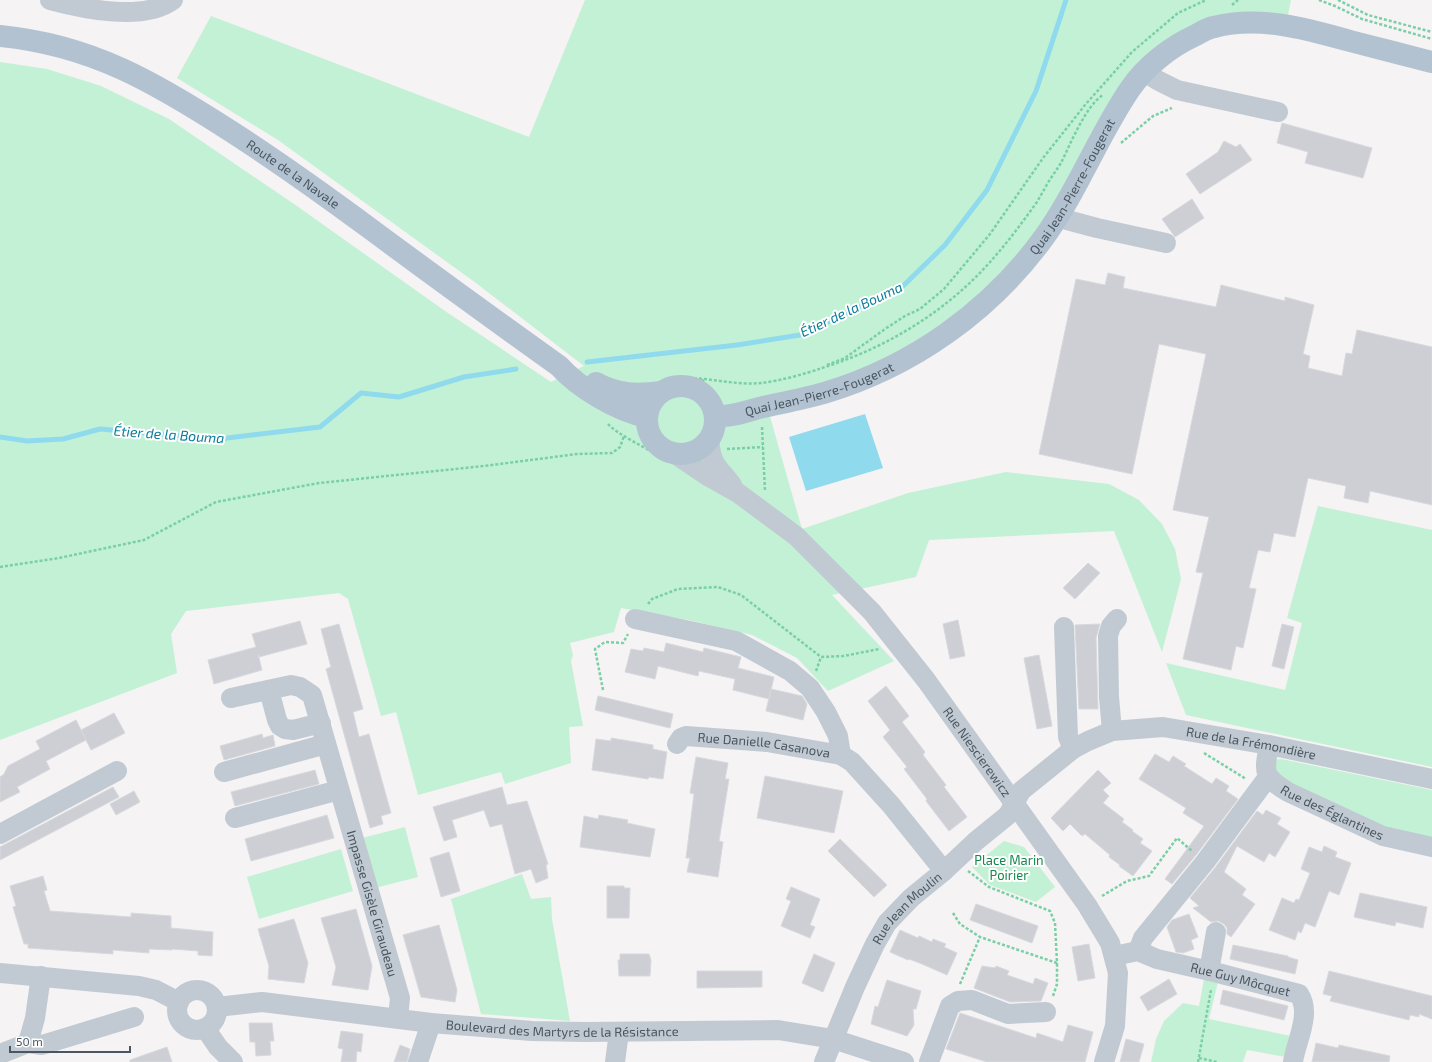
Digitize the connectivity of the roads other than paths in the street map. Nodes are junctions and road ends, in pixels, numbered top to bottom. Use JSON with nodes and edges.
{"nodes":[{"id":1,"x":50,"y":0,"type":"edge"},
{"id":2,"x":173,"y":0,"type":"edge"},
{"id":3,"x":0,"y":36,"type":"edge"},
{"id":4,"x":1432,"y":62,"type":"edge"},
{"id":5,"x":1145,"y":72,"type":"junction"},
{"id":6,"x":1278,"y":112,"type":"dead end"},
{"id":7,"x":1059,"y":215,"type":"junction"},
{"id":8,"x":1166,"y":243,"type":"dead end"},
{"id":9,"x":559,"y":366,"type":"junction"},
{"id":10,"x":661,"y":392,"type":"junction"},
{"id":11,"x":716,"y":416,"type":"junction"},
{"id":12,"x":647,"y":417,"type":"junction"},
{"id":13,"x":718,"y":444,"type":"junction"},
{"id":14,"x":675,"y":454,"type":"junction"},
{"id":15,"x":738,"y":493,"type":"junction"},
{"id":16,"x":1117,"y":618,"type":"dead end"},
{"id":17,"x":635,"y":619,"type":"road end"},
{"id":18,"x":1064,"y":627,"type":"dead end"},
{"id":19,"x":269,"y":690,"type":"junction"},
{"id":20,"x":231,"y":698,"type":"dead end"},
{"id":21,"x":321,"y":723,"type":"junction"},
{"id":22,"x":1112,"y":731,"type":"junction"},
{"id":23,"x":326,"y":744,"type":"junction"},
{"id":24,"x":677,"y":744,"type":"dead end"},
{"id":25,"x":1269,"y":744,"type":"junction"},
{"id":26,"x":1073,"y":749,"type":"junction"},
{"id":27,"x":841,"y":755,"type":"junction"},
{"id":28,"x":117,"y":771,"type":"dead end"},
{"id":29,"x":224,"y":772,"type":"dead end"},
{"id":30,"x":1432,"y":779,"type":"edge"},
{"id":31,"x":1264,"y":782,"type":"junction"},
{"id":32,"x":339,"y":790,"type":"junction"},
{"id":33,"x":1014,"y":804,"type":"junction"},
{"id":34,"x":235,"y":818,"type":"dead end"},
{"id":35,"x":0,"y":834,"type":"edge"},
{"id":36,"x":1432,"y":847,"type":"edge"},
{"id":37,"x":949,"y":866,"type":"junction"},
{"id":38,"x":1216,"y":932,"type":"dead end"},
{"id":39,"x":1138,"y":951,"type":"junction"},
{"id":40,"x":1114,"y":956,"type":"junction"},
{"id":41,"x":1212,"y":972,"type":"junction"},
{"id":42,"x":0,"y":973,"type":"edge"},
{"id":43,"x":41,"y":976,"type":"junction"},
{"id":44,"x":178,"y":1002,"type":"junction"},
{"id":45,"x":217,"y":1007,"type":"junction"},
{"id":46,"x":1046,"y":1012,"type":"road end"},
{"id":47,"x":134,"y":1017,"type":"dead end"},
{"id":48,"x":398,"y":1018,"type":"junction"},
{"id":49,"x":431,"y":1023,"type":"junction"},
{"id":50,"x":206,"y":1028,"type":"junction"},
{"id":51,"x":619,"y":1032,"type":"junction"},
{"id":52,"x":833,"y":1038,"type":"junction"},
{"id":53,"x":28,"y":1043,"type":"junction"},
{"id":54,"x":5,"y":1056,"type":"edge"},
{"id":55,"x":233,"y":1062,"type":"edge"},
{"id":56,"x":418,"y":1062,"type":"edge"},
{"id":57,"x":615,"y":1062,"type":"edge"},
{"id":58,"x":824,"y":1062,"type":"edge"},
{"id":59,"x":904,"y":1062,"type":"edge"},
{"id":60,"x":928,"y":1062,"type":"edge"},
{"id":61,"x":1104,"y":1062,"type":"edge"},
{"id":62,"x":1293,"y":1062,"type":"edge"}],
"edges":[{"from":1,"to":2,"type":"street"},
{"from":3,"to":9,"type":"main road","name":"Route de la Navale"},
{"from":4,"to":5,"type":"main road","name":"Quai Jean-Pierre-Fougerat"},
{"from":5,"to":6,"type":"street"},
{"from":5,"to":7,"type":"main road","name":"Quai Jean-Pierre-Fougerat"},
{"from":7,"to":8,"type":"street"},
{"from":7,"to":11,"type":"main road","name":"Quai Jean-Pierre-Fougerat"},
{"from":9,"to":10,"type":"main road","name":"Route de la Navale"},
{"from":9,"to":12,"type":"main road","name":"Route de la Navale"},
{"from":10,"to":11,"type":"main road"},
{"from":10,"to":12,"type":"main road"},
{"from":11,"to":13,"type":"main road"},
{"from":12,"to":14,"type":"main road"},
{"from":13,"to":14,"type":"main road"},
{"from":13,"to":15,"type":"street","name":"Rue Niescierewicz"},
{"from":14,"to":15,"type":"street","name":"Rue Niescierewicz"},
{"from":15,"to":33,"type":"street","name":"Rue Niescierewicz"},
{"from":16,"to":22,"type":"street"},
{"from":17,"to":27,"type":"street"},
{"from":18,"to":26,"type":"street"},
{"from":19,"to":20,"type":"street","name":"Impasse Gisèle Giraudeau"},
{"from":19,"to":21,"type":"street","name":"Impasse Gisèle Giraudeau"},
{"from":19,"to":21,"type":"street"},
{"from":21,"to":23,"type":"street","name":"Impasse Gisèle Giraudeau"},
{"from":22,"to":25,"type":"street","name":"Rue de la Frémondière"},
{"from":22,"to":26,"type":"street","name":"Rue de la Frémondière"},
{"from":23,"to":29,"type":"street"},
{"from":23,"to":32,"type":"street","name":"Impasse Gisèle Giraudeau"},
{"from":24,"to":27,"type":"street","name":"Rue Danielle Casanova"},
{"from":25,"to":30,"type":"street","name":"Rue de la Frémondière"},
{"from":25,"to":31,"type":"street","name":"Rue des Églantines"},
{"from":26,"to":33,"type":"street","name":"Rue de la Frémondière"},
{"from":27,"to":37,"type":"street","name":"Rue Danielle Casanova"},
{"from":28,"to":35,"type":"street"},
{"from":31,"to":36,"type":"street","name":"Rue des Églantines"},
{"from":31,"to":39,"type":"street"},
{"from":32,"to":34,"type":"street"},
{"from":32,"to":48,"type":"street","name":"Impasse Gisèle Giraudeau"},
{"from":33,"to":37,"type":"street","name":"Rue Jean Moulin"},
{"from":33,"to":40,"type":"street","name":"Rue Niescierewicz"},
{"from":37,"to":52,"type":"street","name":"Rue Jean Moulin"},
{"from":38,"to":41,"type":"street"},
{"from":39,"to":40,"type":"street"},
{"from":39,"to":41,"type":"street","name":"Rue Guy Môcquet"},
{"from":40,"to":61,"type":"street","name":"Rue Niescierewicz"},
{"from":41,"to":62,"type":"street","name":"Rue Guy Môcquet"},
{"from":42,"to":43,"type":"street"},
{"from":43,"to":44,"type":"street"},
{"from":43,"to":53,"type":"street"},
{"from":44,"to":45,"type":"street"},
{"from":44,"to":50,"type":"street"},
{"from":45,"to":48,"type":"street","name":"Boulevard des Martyrs de la Résistance"},
{"from":45,"to":50,"type":"street"},
{"from":46,"to":60,"type":"street"},
{"from":47,"to":53,"type":"street"},
{"from":48,"to":49,"type":"street","name":"Boulevard des Martyrs de la Résistance"},
{"from":49,"to":51,"type":"street","name":"Boulevard des Martyrs de la Résistance"},
{"from":49,"to":56,"type":"street"},
{"from":50,"to":55,"type":"street"},
{"from":51,"to":52,"type":"street","name":"Boulevard des Martyrs de la Résistance"},
{"from":51,"to":57,"type":"street"},
{"from":52,"to":58,"type":"street","name":"Rue Jean Moulin"},
{"from":52,"to":59,"type":"street","name":"Boulevard des Martyrs de la Résistance"},
{"from":53,"to":54,"type":"street"}]}
